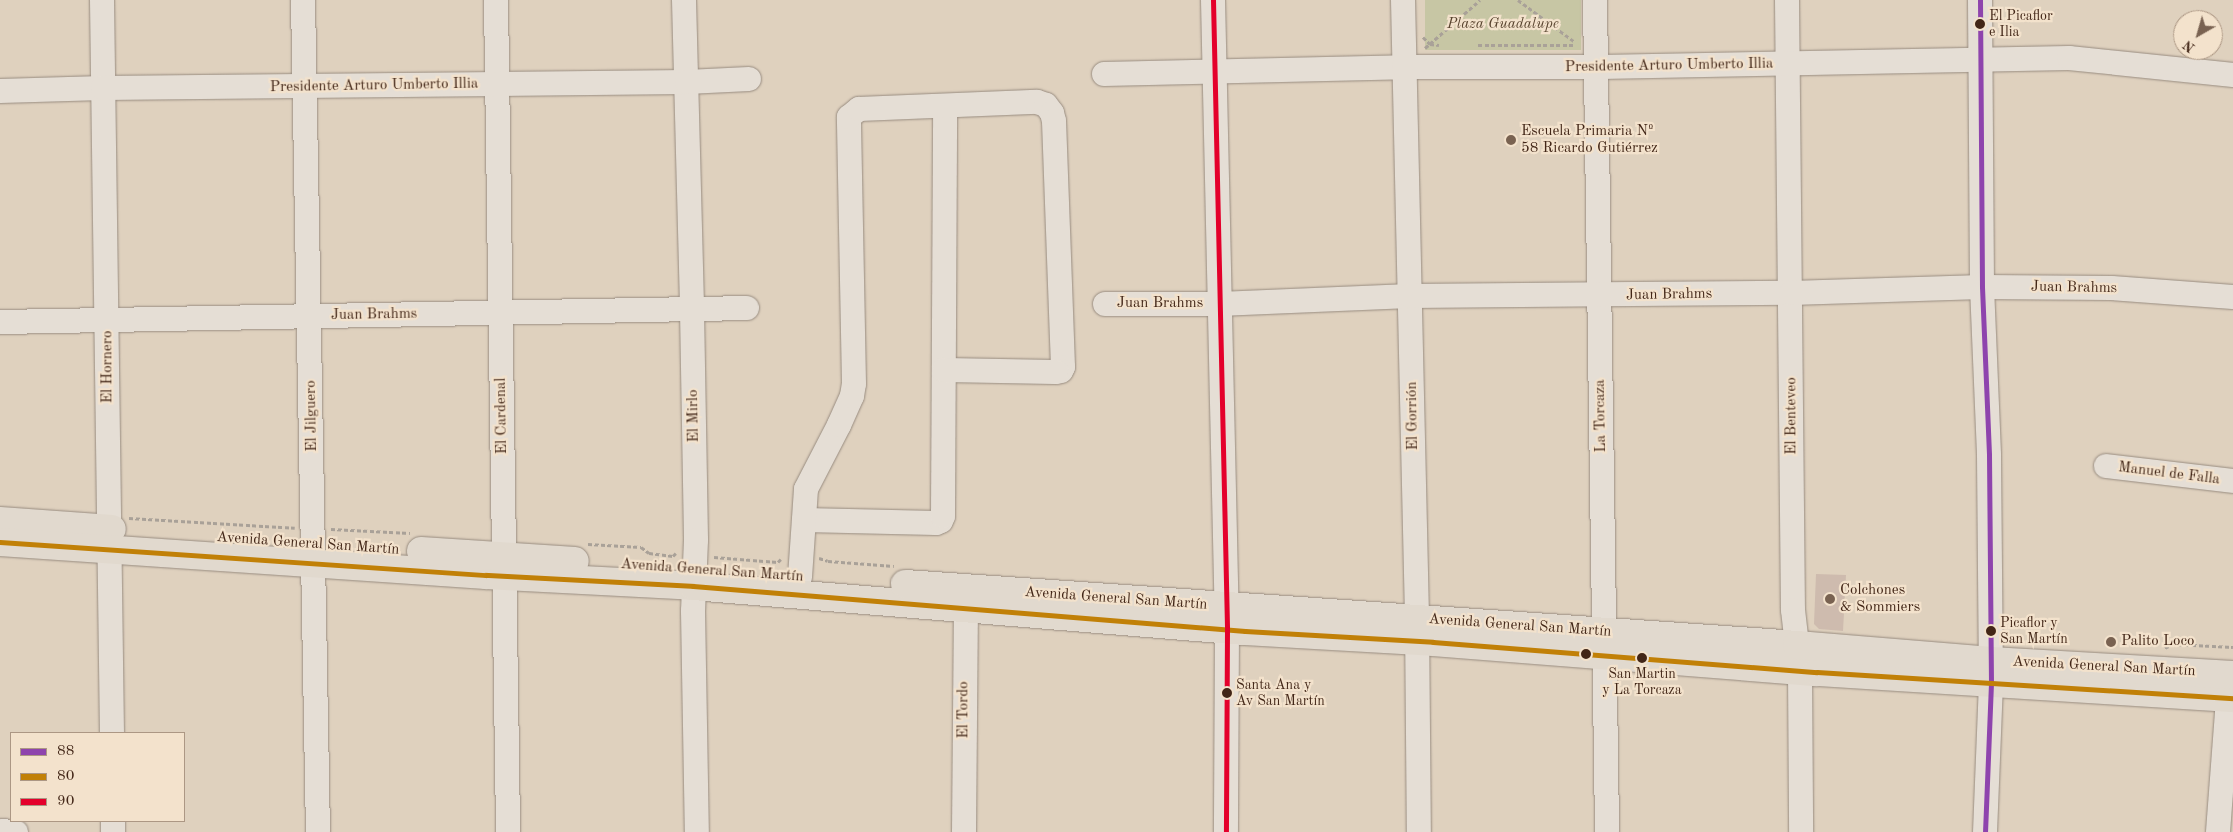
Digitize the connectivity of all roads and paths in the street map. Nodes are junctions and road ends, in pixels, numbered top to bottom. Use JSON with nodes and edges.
{"nodes":[{"id":1,"x":102,"y":0,"type":"edge"},
{"id":2,"x":304,"y":0,"type":"edge"},
{"id":3,"x":496,"y":0,"type":"edge"},
{"id":4,"x":684,"y":0,"type":"edge"},
{"id":5,"x":1214,"y":0,"type":"edge"},
{"id":6,"x":1403,"y":0,"type":"edge"},
{"id":7,"x":1480,"y":0,"type":"edge"},
{"id":8,"x":1518,"y":0,"type":"edge"},
{"id":9,"x":1595,"y":0,"type":"edge"},
{"id":10,"x":1787,"y":0,"type":"edge"},
{"id":11,"x":1980,"y":0,"type":"edge"},
{"id":12,"x":1422,"y":36,"type":"dead end"},
{"id":13,"x":1430,"y":44,"type":"junction"},
{"id":14,"x":1448,"y":45,"type":"dead end"},
{"id":15,"x":1477,"y":45,"type":"dead end"},
{"id":16,"x":1980,"y":58,"type":"junction"},
{"id":17,"x":1787,"y":64,"type":"junction"},
{"id":18,"x":1404,"y":67,"type":"junction"},
{"id":19,"x":1596,"y":67,"type":"junction"},
{"id":20,"x":1215,"y":71,"type":"junction"},
{"id":21,"x":1104,"y":74,"type":"dead end"},
{"id":22,"x":2233,"y":75,"type":"edge"},
{"id":23,"x":749,"y":79,"type":"dead end"},
{"id":24,"x":687,"y":82,"type":"junction"},
{"id":25,"x":498,"y":84,"type":"junction"},
{"id":26,"x":305,"y":87,"type":"junction"},
{"id":27,"x":103,"y":88,"type":"junction"},
{"id":28,"x":0,"y":91,"type":"edge"},
{"id":29,"x":945,"y":106,"type":"junction"},
{"id":30,"x":1982,"y":287,"type":"junction"},
{"id":31,"x":1791,"y":293,"type":"junction"},
{"id":32,"x":1410,"y":296,"type":"junction"},
{"id":33,"x":1599,"y":296,"type":"junction"},
{"id":34,"x":2233,"y":297,"type":"edge"},
{"id":35,"x":1106,"y":304,"type":"dead end"},
{"id":36,"x":1219,"y":304,"type":"junction"},
{"id":37,"x":747,"y":308,"type":"dead end"},
{"id":38,"x":692,"y":310,"type":"junction"},
{"id":39,"x":501,"y":312,"type":"junction"},
{"id":40,"x":310,"y":316,"type":"junction"},
{"id":41,"x":107,"y":321,"type":"junction"},
{"id":42,"x":0,"y":322,"type":"edge"},
{"id":43,"x":944,"y":370,"type":"junction"},
{"id":44,"x":2106,"y":466,"type":"dead end"},
{"id":45,"x":2233,"y":481,"type":"edge"},
{"id":46,"x":804,"y":520,"type":"junction"},
{"id":47,"x":0,"y":521,"type":"edge"},
{"id":48,"x":111,"y":539,"type":"junction"},
{"id":49,"x":0,"y":542,"type":"edge"},
{"id":50,"x":313,"y":554,"type":"junction"},
{"id":51,"x":504,"y":566,"type":"junction"},
{"id":52,"x":694,"y":578,"type":"junction"},
{"id":53,"x":800,"y":586,"type":"junction"},
{"id":54,"x":966,"y":597,"type":"junction"},
{"id":55,"x":1226,"y":618,"type":"junction"},
{"id":56,"x":1417,"y":630,"type":"junction"},
{"id":57,"x":1604,"y":643,"type":"junction"},
{"id":58,"x":1798,"y":658,"type":"junction"},
{"id":59,"x":1991,"y":672,"type":"junction"},
{"id":60,"x":2231,"y":690,"type":"edge"},
{"id":61,"x":112,"y":732,"type":"edge"},
{"id":62,"x":0,"y":831,"type":"edge"},
{"id":63,"x":16,"y":832,"type":"edge"},
{"id":64,"x":318,"y":832,"type":"edge"},
{"id":65,"x":508,"y":832,"type":"edge"},
{"id":66,"x":697,"y":832,"type":"edge"},
{"id":67,"x":964,"y":832,"type":"edge"},
{"id":68,"x":1226,"y":832,"type":"edge"},
{"id":69,"x":1419,"y":832,"type":"edge"},
{"id":70,"x":1607,"y":832,"type":"edge"},
{"id":71,"x":1801,"y":832,"type":"edge"},
{"id":72,"x":1985,"y":832,"type":"edge"},
{"id":73,"x":2218,"y":832,"type":"edge"}],
"edges":[{"from":1,"to":27,"type":"street","name":"El Hornero"},
{"from":2,"to":26,"type":"street","name":"El Jilguero"},
{"from":3,"to":25,"type":"street","name":"El Cardenal"},
{"from":4,"to":24,"type":"street","name":"El Mirlo"},
{"from":5,"to":20,"type":"street"},
{"from":6,"to":18,"type":"street","name":"El Gorrión"},
{"from":7,"to":13,"type":"path"},
{"from":8,"to":15,"type":"path"},
{"from":9,"to":19,"type":"street","name":"La Torcaza"},
{"from":10,"to":17,"type":"street","name":"El Benteveo"},
{"from":11,"to":16,"type":"street"},
{"from":12,"to":13,"type":"path"},
{"from":13,"to":14,"type":"path"},
{"from":13,"to":18,"type":"path"},
{"from":16,"to":17,"type":"street","name":"Presidente Arturo Umberto Illia"},
{"from":16,"to":22,"type":"street","name":"Presidente Arturo Umberto Illia"},
{"from":16,"to":30,"type":"street"},
{"from":17,"to":19,"type":"street","name":"Presidente Arturo Umberto Illia"},
{"from":17,"to":31,"type":"street","name":"El Benteveo"},
{"from":18,"to":19,"type":"street","name":"Presidente Arturo Umberto Illia"},
{"from":18,"to":20,"type":"street","name":"Presidente Arturo Umberto Illia"},
{"from":18,"to":32,"type":"street","name":"El Gorrión"},
{"from":19,"to":33,"type":"street","name":"La Torcaza"},
{"from":20,"to":21,"type":"street","name":"Presidente Arturo Umberto Illia"},
{"from":20,"to":36,"type":"street"},
{"from":23,"to":24,"type":"street","name":"Presidente Arturo Umberto Illia"},
{"from":24,"to":25,"type":"street","name":"Presidente Arturo Umberto Illia"},
{"from":24,"to":38,"type":"street","name":"El Mirlo"},
{"from":25,"to":26,"type":"street","name":"Presidente Arturo Umberto Illia"},
{"from":25,"to":39,"type":"street","name":"El Cardenal"},
{"from":26,"to":27,"type":"street","name":"Presidente Arturo Umberto Illia"},
{"from":26,"to":40,"type":"street","name":"El Jilguero"},
{"from":27,"to":28,"type":"street","name":"Presidente Arturo Umberto Illia"},
{"from":27,"to":41,"type":"street","name":"El Hornero"},
{"from":29,"to":43,"type":"street"},
{"from":29,"to":43,"type":"street"},
{"from":29,"to":46,"type":"street"},
{"from":30,"to":31,"type":"street","name":"Juan Brahms"},
{"from":30,"to":34,"type":"street","name":"Juan Brahms"},
{"from":30,"to":59,"type":"street"},
{"from":31,"to":33,"type":"street","name":"Juan Brahms"},
{"from":31,"to":58,"type":"street","name":"El Benteveo"},
{"from":32,"to":33,"type":"street","name":"Juan Brahms"},
{"from":32,"to":36,"type":"street","name":"Juan Brahms"},
{"from":32,"to":56,"type":"street","name":"El Gorrión"},
{"from":33,"to":57,"type":"street","name":"La Torcaza"},
{"from":35,"to":36,"type":"street","name":"Juan Brahms"},
{"from":36,"to":55,"type":"street"},
{"from":37,"to":38,"type":"street","name":"Juan Brahms"},
{"from":38,"to":39,"type":"street","name":"Juan Brahms"},
{"from":38,"to":52,"type":"street","name":"El Mirlo"},
{"from":39,"to":40,"type":"street","name":"Juan Brahms"},
{"from":39,"to":51,"type":"street","name":"El Cardenal"},
{"from":40,"to":41,"type":"street","name":"Juan Brahms"},
{"from":40,"to":50,"type":"street","name":"El Jilguero"},
{"from":41,"to":42,"type":"street","name":"Juan Brahms"},
{"from":41,"to":48,"type":"street","name":"El Hornero"},
{"from":43,"to":46,"type":"street"},
{"from":44,"to":45,"type":"street","name":"Manuel de Falla"},
{"from":46,"to":53,"type":"street"},
{"from":47,"to":48,"type":"main road","name":"Avenida General San Martín"},
{"from":48,"to":49,"type":"main road","name":"Avenida General San Martín"},
{"from":48,"to":50,"type":"main road","name":"Avenida General San Martín"},
{"from":48,"to":61,"type":"street","name":"El Hornero"},
{"from":50,"to":51,"type":"main road","name":"Avenida General San Martín"},
{"from":50,"to":64,"type":"street","name":"El Jilguero"},
{"from":51,"to":52,"type":"main road","name":"Avenida General San Martín"},
{"from":51,"to":65,"type":"street","name":"El Cardenal"},
{"from":52,"to":53,"type":"main road","name":"Avenida General San Martín"},
{"from":52,"to":66,"type":"street","name":"El Mirlo"},
{"from":53,"to":54,"type":"main road","name":"Avenida General San Martín"},
{"from":54,"to":55,"type":"main road","name":"Avenida General San Martín"},
{"from":54,"to":67,"type":"street","name":"El Tordo"},
{"from":55,"to":56,"type":"main road","name":"Avenida General San Martín"},
{"from":55,"to":68,"type":"street"},
{"from":56,"to":57,"type":"main road","name":"Avenida General San Martín"},
{"from":56,"to":69,"type":"street","name":"El Gorrión"},
{"from":57,"to":58,"type":"main road","name":"Avenida General San Martín"},
{"from":57,"to":70,"type":"street","name":"La Torcaza"},
{"from":58,"to":59,"type":"main road","name":"Avenida General San Martín"},
{"from":58,"to":71,"type":"street","name":"El Benteveo"},
{"from":59,"to":60,"type":"main road","name":"Avenida General San Martín"},
{"from":59,"to":72,"type":"street"},
{"from":60,"to":73,"type":"street"},
{"from":62,"to":63,"type":"street"}]}
